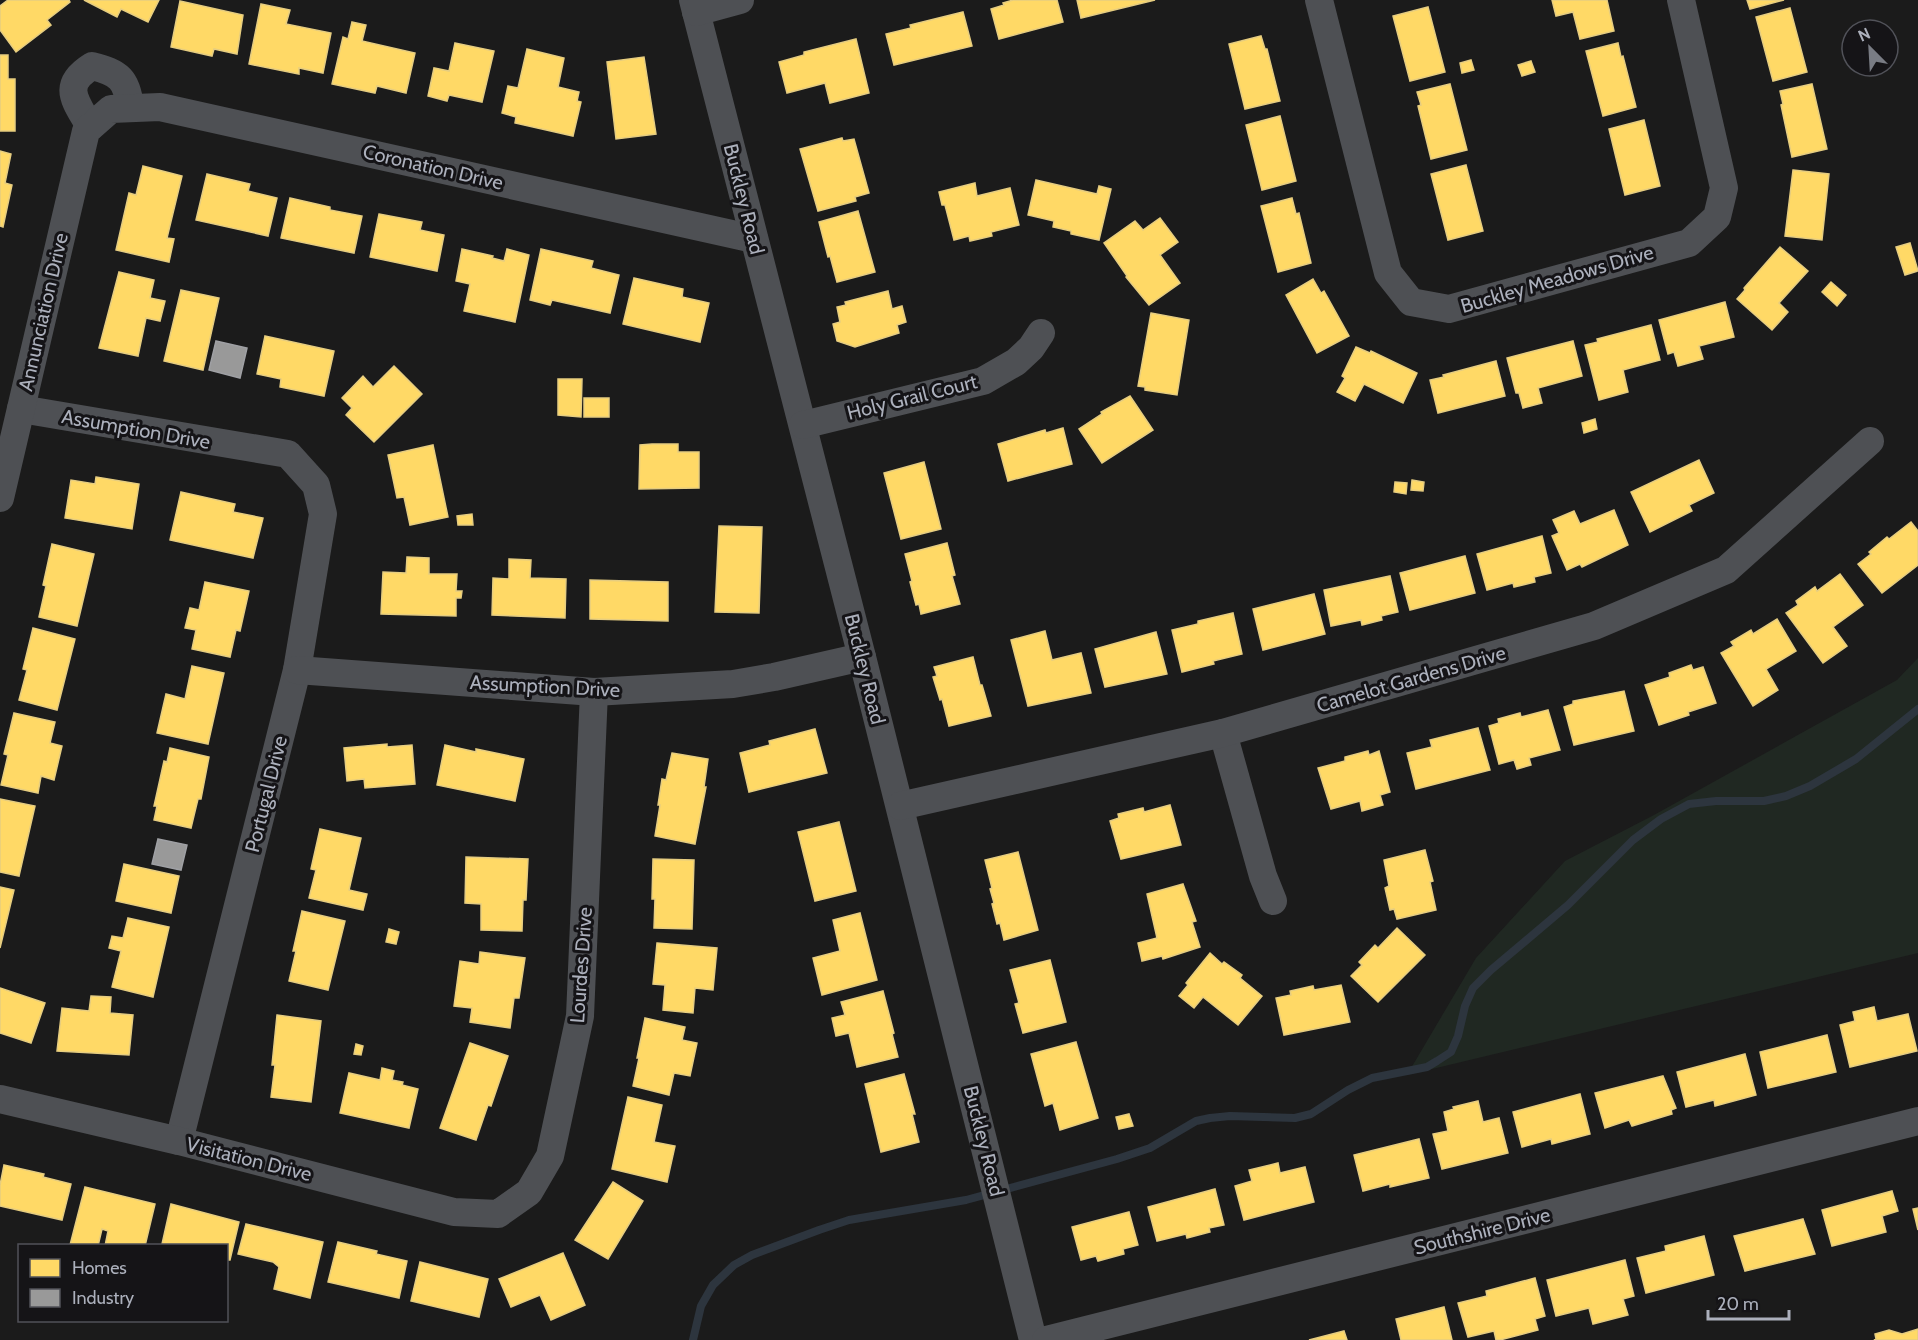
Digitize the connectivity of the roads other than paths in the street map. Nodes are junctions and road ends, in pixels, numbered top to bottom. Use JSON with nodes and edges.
{"nodes":[{"id":1,"x":740,"y":0,"type":"edge"},
{"id":2,"x":1319,"y":0,"type":"edge"},
{"id":3,"x":1681,"y":0,"type":"edge"},
{"id":4,"x":695,"y":6,"type":"edge"},
{"id":5,"x":110,"y":114,"type":"joint"},
{"id":6,"x":754,"y":238,"type":"junction"},
{"id":7,"x":1041,"y":333,"type":"dead end"},
{"id":8,"x":21,"y":409,"type":"junction"},
{"id":9,"x":803,"y":425,"type":"junction"},
{"id":10,"x":1870,"y":441,"type":"dead end"},
{"id":11,"x":288,"y":454,"type":"joint"},
{"id":12,"x":0,"y":498,"type":"edge"},
{"id":13,"x":862,"y":657,"type":"junction"},
{"id":14,"x":297,"y":670,"type":"junction"},
{"id":15,"x":594,"y":692,"type":"junction"},
{"id":16,"x":1223,"y":733,"type":"junction"},
{"id":17,"x":900,"y":806,"type":"junction"},
{"id":18,"x":1273,"y":901,"type":"dead end"},
{"id":19,"x":0,"y":1099,"type":"edge"},
{"id":20,"x":1918,"y":1121,"type":"edge"},
{"id":21,"x":179,"y":1141,"type":"junction"},
{"id":22,"x":498,"y":1214,"type":"joint"},
{"id":23,"x":1033,"y":1340,"type":"edge"},
{"id":24,"x":1046,"y":1340,"type":"edge"}],
"edges":[{"from":1,"to":4,"type":"street"},
{"from":2,"to":3,"type":"street","name":"Buckley Meadows Drive"},
{"from":4,"to":6,"type":"street","name":"Buckley Road"},
{"from":5,"to":6,"type":"street","name":"Coronation Drive"},
{"from":5,"to":8,"type":"street","name":"Annunciation Drive"},
{"from":6,"to":9,"type":"street","name":"Buckley Road"},
{"from":7,"to":9,"type":"street","name":"Holy Grail Court"},
{"from":8,"to":11,"type":"street","name":"Assumption Drive"},
{"from":8,"to":12,"type":"street","name":"Annunciation Drive"},
{"from":9,"to":13,"type":"street","name":"Buckley Road"},
{"from":10,"to":16,"type":"street","name":"Camelot Gardens Drive"},
{"from":11,"to":14,"type":"street","name":"Portugal Drive"},
{"from":13,"to":15,"type":"street","name":"Assumption Drive"},
{"from":13,"to":17,"type":"street","name":"Buckley Road"},
{"from":14,"to":15,"type":"street","name":"Assumption Drive"},
{"from":14,"to":21,"type":"street","name":"Portugal Drive"},
{"from":15,"to":22,"type":"street","name":"Lourdes Drive"},
{"from":16,"to":17,"type":"street","name":"Camelot Gardens Drive"},
{"from":16,"to":18,"type":"street"},
{"from":17,"to":23,"type":"street","name":"Buckley Road"},
{"from":19,"to":21,"type":"street","name":"Visitation Drive"},
{"from":20,"to":24,"type":"street","name":"Southshire Drive"},
{"from":21,"to":22,"type":"street","name":"Visitation Drive"}]}
